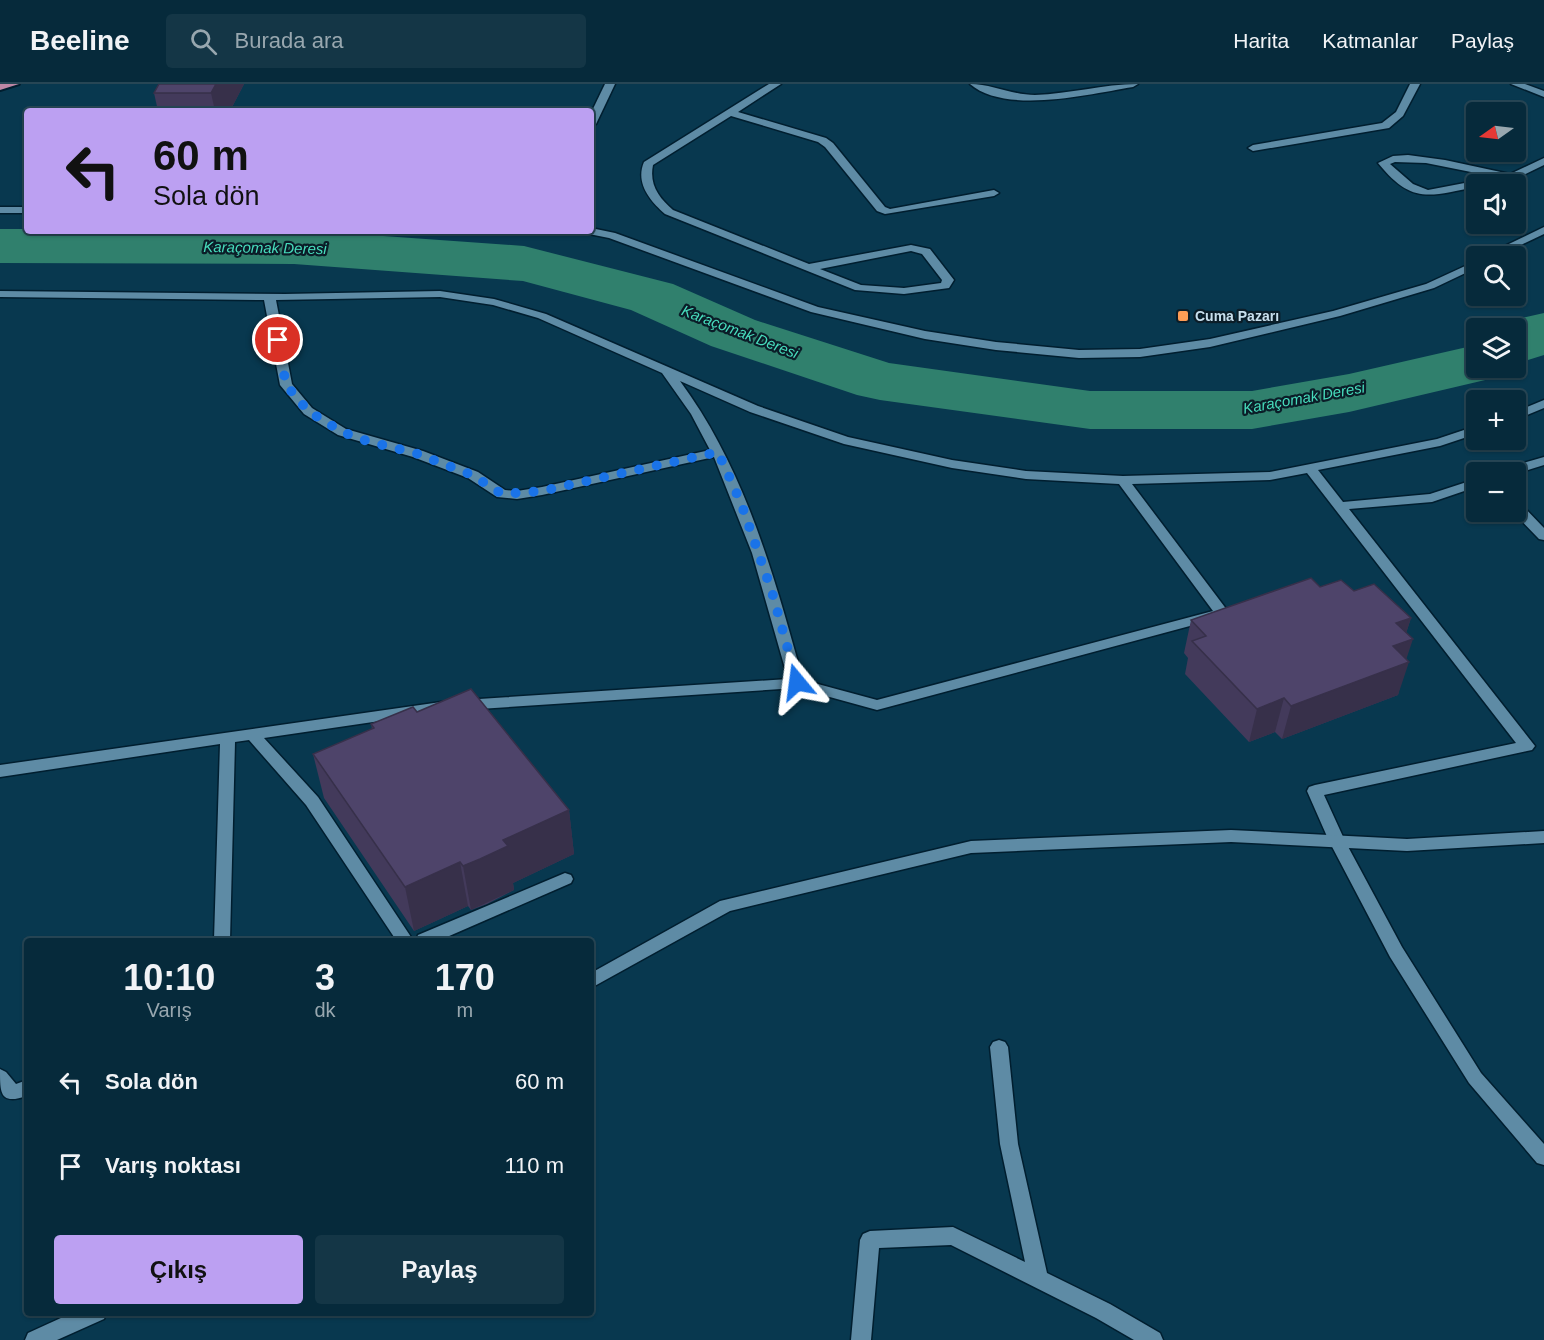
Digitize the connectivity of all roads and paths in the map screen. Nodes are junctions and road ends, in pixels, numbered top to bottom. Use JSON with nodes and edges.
{"nodes":[{"id":1,"x":14,"y":84,"type":"edge"},
{"id":2,"x":610,"y":84,"type":"edge"},
{"id":3,"x":776,"y":84,"type":"edge"},
{"id":4,"x":975,"y":84,"type":"edge"},
{"id":5,"x":1133,"y":84,"type":"edge"},
{"id":6,"x":1415,"y":84,"type":"edge"},
{"id":7,"x":1516,"y":84,"type":"edge"},
{"id":8,"x":0,"y":87,"type":"edge"},
{"id":9,"x":1544,"y":94,"type":"edge"},
{"id":10,"x":730,"y":113,"type":"junction"},
{"id":11,"x":594,"y":117,"type":"edge"},
{"id":12,"x":1253,"y":148,"type":"dead end"},
{"id":13,"x":1544,"y":161,"type":"edge"},
{"id":14,"x":1517,"y":174,"type":"edge"},
{"id":15,"x":1511,"y":177,"type":"joint"},
{"id":16,"x":994,"y":193,"type":"dead end"},
{"id":17,"x":0,"y":210,"type":"edge"},
{"id":18,"x":24,"y":210,"type":"edge"},
{"id":19,"x":1544,"y":230,"type":"edge"},
{"id":20,"x":594,"y":232,"type":"edge"},
{"id":21,"x":1511,"y":246,"type":"edge"},
{"id":22,"x":805,"y":267,"type":"junction"},
{"id":23,"x":1466,"y":269,"type":"edge"},
{"id":24,"x":0,"y":294,"type":"edge"},
{"id":25,"x":269,"y":296,"type":"junction"},
{"id":26,"x":668,"y":373,"type":"junction"},
{"id":27,"x":1544,"y":404,"type":"edge"},
{"id":28,"x":1526,"y":411,"type":"edge"},
{"id":29,"x":1466,"y":433,"type":"edge"},
{"id":30,"x":718,"y":452,"type":"junction"},
{"id":31,"x":1544,"y":461,"type":"edge"},
{"id":32,"x":1526,"y":466,"type":"edge"},
{"id":33,"x":1310,"y":468,"type":"junction"},
{"id":34,"x":1123,"y":480,"type":"junction"},
{"id":35,"x":1466,"y":486,"type":"edge"},
{"id":36,"x":1339,"y":506,"type":"junction"},
{"id":37,"x":1526,"y":517,"type":"edge"},
{"id":38,"x":1544,"y":536,"type":"edge"},
{"id":39,"x":797,"y":682,"type":"junction"},
{"id":40,"x":252,"y":734,"type":"junction"},
{"id":41,"x":228,"y":737,"type":"junction"},
{"id":42,"x":0,"y":771,"type":"edge"},
{"id":43,"x":1544,"y":837,"type":"edge"},
{"id":44,"x":1337,"y":841,"type":"junction"},
{"id":45,"x":564,"y":879,"type":"dead end"},
{"id":46,"x":222,"y":938,"type":"edge"},
{"id":47,"x":404,"y":938,"type":"edge"},
{"id":48,"x":429,"y":938,"type":"edge"},
{"id":49,"x":594,"y":979,"type":"edge"},
{"id":50,"x":999,"y":1047,"type":"dead end"},
{"id":51,"x":0,"y":1077,"type":"edge"},
{"id":52,"x":24,"y":1089,"type":"edge"},
{"id":53,"x":1544,"y":1157,"type":"edge"},
{"id":54,"x":1038,"y":1278,"type":"junction"},
{"id":55,"x":88,"y":1316,"type":"edge"},
{"id":56,"x":35,"y":1340,"type":"edge"},
{"id":57,"x":861,"y":1340,"type":"edge"},
{"id":58,"x":1153,"y":1340,"type":"edge"}],
"edges":[{"from":1,"to":8,"type":"highway"},
{"from":2,"to":11,"type":"street"},
{"from":3,"to":10,"type":"street"},
{"from":4,"to":5,"type":"street"},
{"from":6,"to":12,"type":"street"},
{"from":7,"to":9,"type":"street"},
{"from":10,"to":16,"type":"street"},
{"from":10,"to":22,"type":"street"},
{"from":13,"to":14,"type":"street"},
{"from":15,"to":15,"type":"street"},
{"from":17,"to":18,"type":"street"},
{"from":19,"to":21,"type":"street"},
{"from":20,"to":23,"type":"street"},
{"from":22,"to":22,"type":"street"},
{"from":24,"to":25,"type":"street"},
{"from":25,"to":26,"type":"street"},
{"from":25,"to":30,"type":"street"},
{"from":26,"to":30,"type":"street"},
{"from":26,"to":34,"type":"street"},
{"from":27,"to":28,"type":"street"},
{"from":29,"to":33,"type":"street"},
{"from":30,"to":39,"type":"street"},
{"from":31,"to":32,"type":"street"},
{"from":33,"to":34,"type":"street"},
{"from":33,"to":36,"type":"street"},
{"from":34,"to":39,"type":"street"},
{"from":35,"to":36,"type":"street"},
{"from":36,"to":44,"type":"street"},
{"from":37,"to":38,"type":"street"},
{"from":39,"to":40,"type":"street"},
{"from":40,"to":41,"type":"street"},
{"from":40,"to":47,"type":"street"},
{"from":41,"to":42,"type":"street"},
{"from":41,"to":46,"type":"street"},
{"from":43,"to":44,"type":"street"},
{"from":44,"to":49,"type":"street"},
{"from":44,"to":53,"type":"street"},
{"from":45,"to":48,"type":"street"},
{"from":50,"to":54,"type":"street"},
{"from":51,"to":52,"type":"street"},
{"from":54,"to":57,"type":"street"},
{"from":54,"to":58,"type":"street"},
{"from":55,"to":56,"type":"street"}]}
